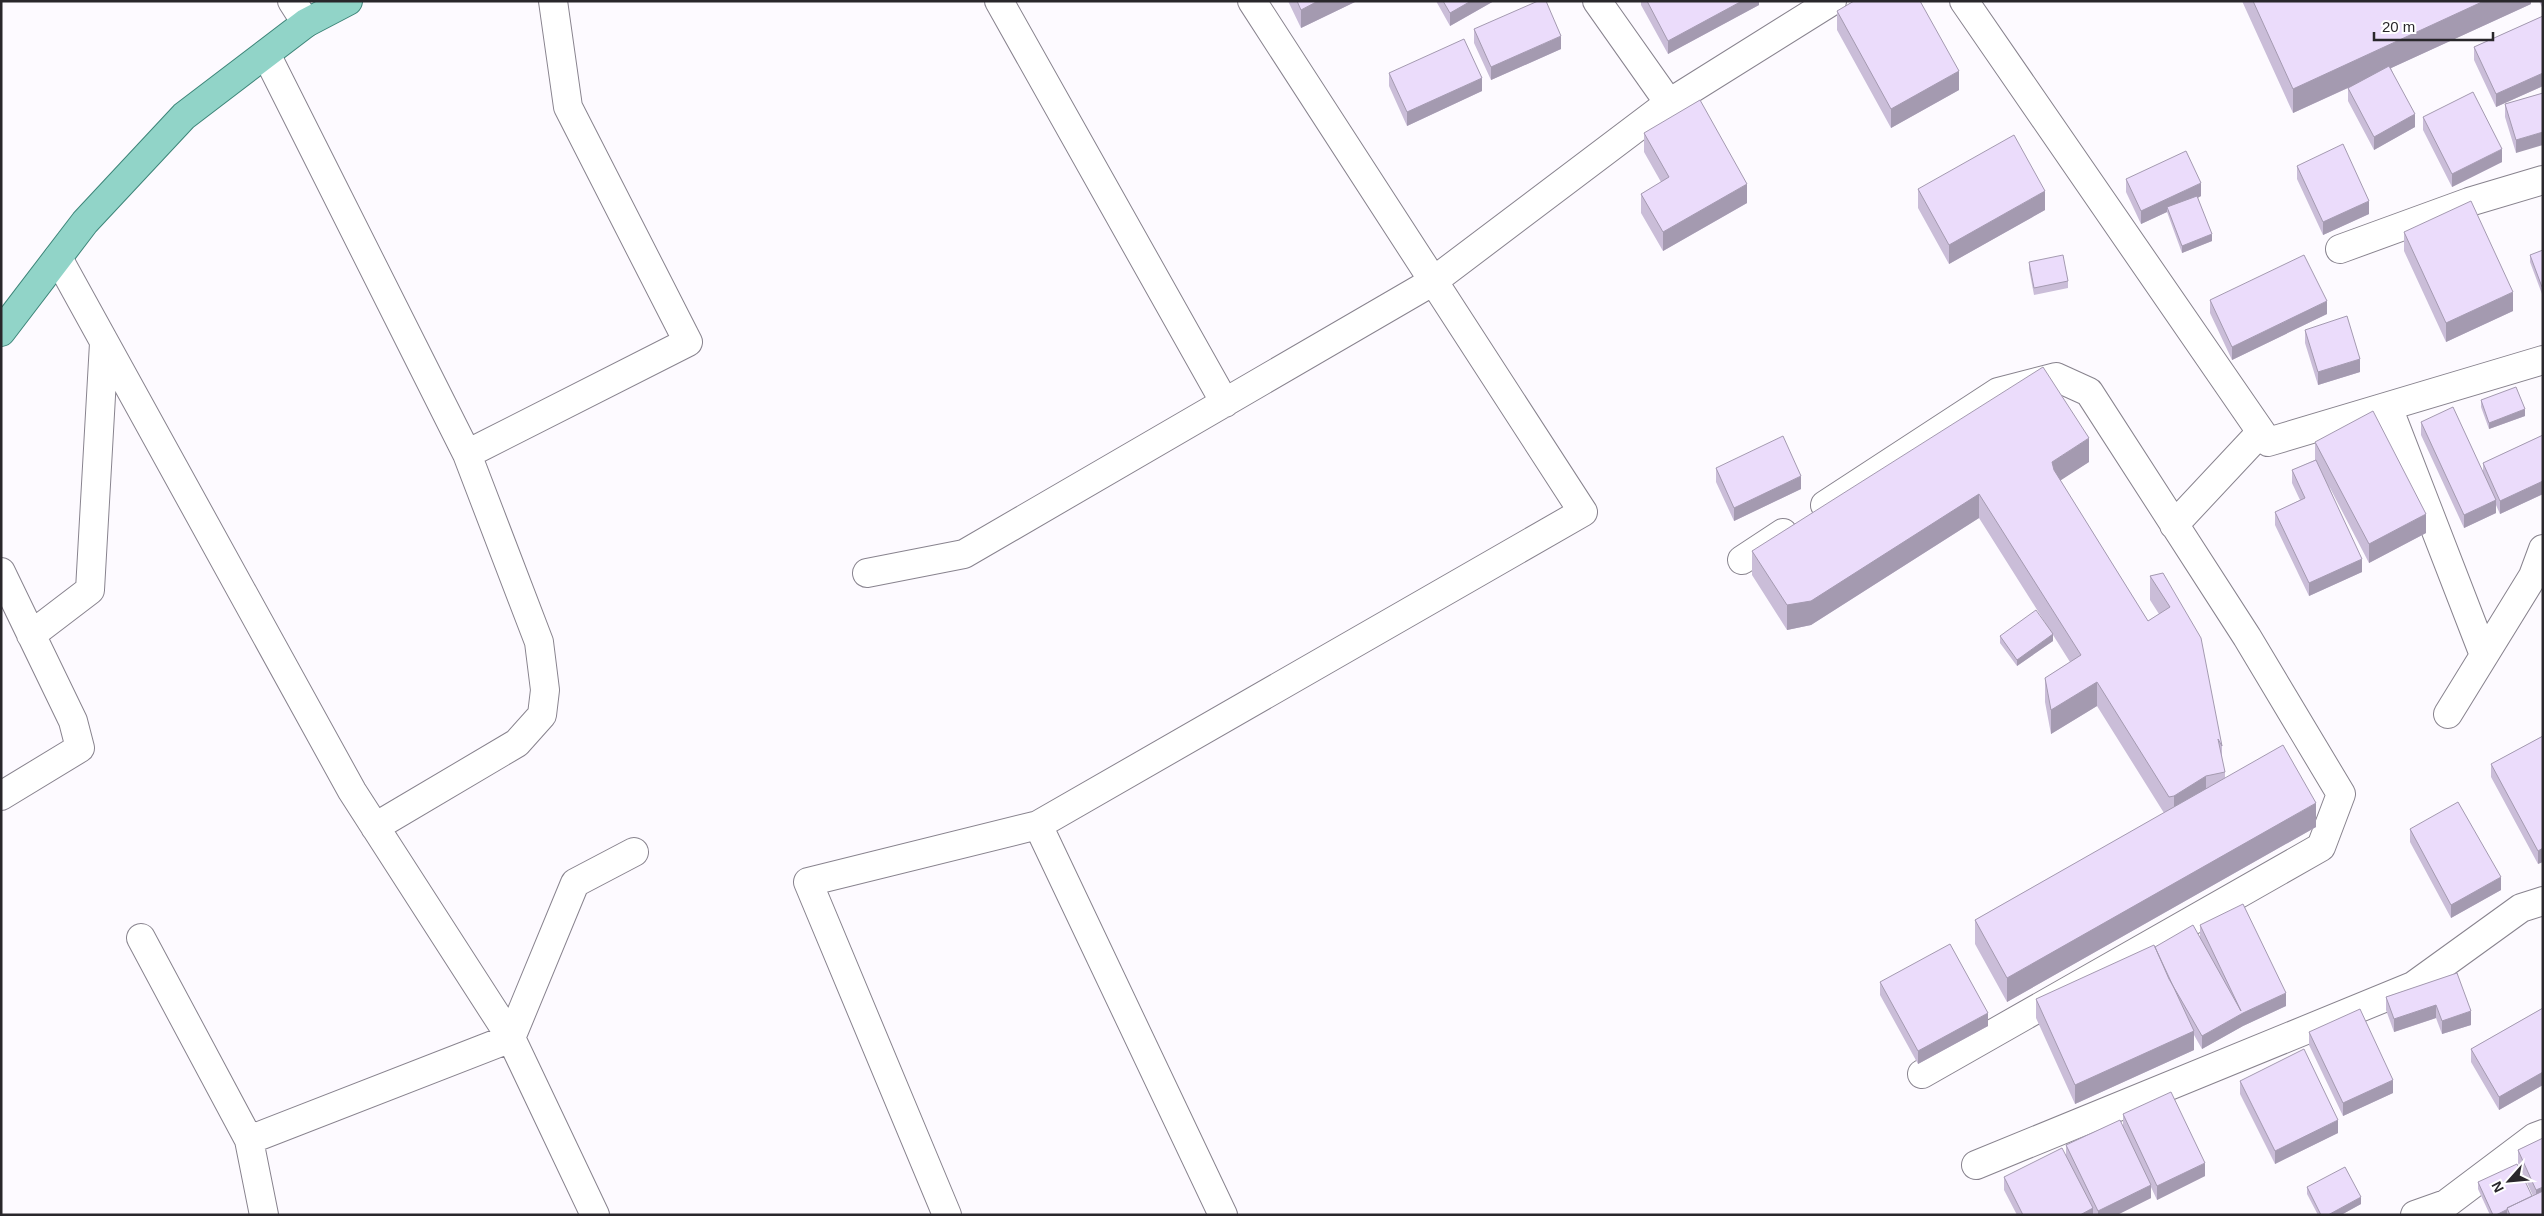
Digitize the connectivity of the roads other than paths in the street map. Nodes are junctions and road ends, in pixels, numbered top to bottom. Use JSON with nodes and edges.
{"nodes":[{"id":1,"x":348,"y":1,"type":"edge"},
{"id":2,"x":552,"y":1,"type":"edge"},
{"id":3,"x":999,"y":1,"type":"edge"},
{"id":4,"x":1252,"y":1,"type":"edge"},
{"id":5,"x":1597,"y":1,"type":"edge"},
{"id":6,"x":1832,"y":1,"type":"edge"},
{"id":7,"x":1964,"y":1,"type":"edge"},
{"id":8,"x":299,"y":12,"type":"edge"},
{"id":9,"x":266,"y":54,"type":"junction"},
{"id":10,"x":1669,"y":103,"type":"junction"},
{"id":11,"x":2543,"y":180,"type":"edge"},
{"id":12,"x":2340,"y":249,"type":"dead end"},
{"id":13,"x":58,"y":258,"type":"junction"},
{"id":14,"x":1432,"y":282,"type":"junction"},
{"id":15,"x":1,"y":332,"type":"edge"},
{"id":16,"x":104,"y":343,"type":"junction"},
{"id":17,"x":2543,"y":360,"type":"edge"},
{"id":18,"x":1225,"y":404,"type":"junction"},
{"id":19,"x":2388,"y":407,"type":"junction"},
{"id":20,"x":2261,"y":432,"type":"junction"},
{"id":21,"x":467,"y":454,"type":"junction"},
{"id":22,"x":2174,"y":525,"type":"junction"},
{"id":23,"x":2543,"y":549,"type":"edge"},
{"id":24,"x":1742,"y":560,"type":"dead end"},
{"id":25,"x":1,"y":572,"type":"edge"},
{"id":26,"x":867,"y":573,"type":"dead end"},
{"id":27,"x":31,"y":635,"type":"junction"},
{"id":28,"x":2484,"y":655,"type":"junction"},
{"id":29,"x":2448,"y":714,"type":"dead end"},
{"id":30,"x":1,"y":796,"type":"edge"},
{"id":31,"x":1038,"y":825,"type":"junction"},
{"id":32,"x":375,"y":827,"type":"junction"},
{"id":33,"x":634,"y":852,"type":"dead end"},
{"id":34,"x":2543,"y":901,"type":"edge"},
{"id":35,"x":141,"y":938,"type":"dead end"},
{"id":36,"x":511,"y":1038,"type":"junction"},
{"id":37,"x":1922,"y":1074,"type":"dead end"},
{"id":38,"x":2543,"y":1134,"type":"edge"},
{"id":39,"x":249,"y":1140,"type":"junction"},
{"id":40,"x":1976,"y":1165,"type":"dead end"},
{"id":41,"x":2446,"y":1209,"type":"edge"},
{"id":42,"x":264,"y":1215,"type":"edge"},
{"id":43,"x":595,"y":1215,"type":"edge"},
{"id":44,"x":947,"y":1215,"type":"edge"},
{"id":45,"x":1223,"y":1215,"type":"edge"},
{"id":46,"x":2415,"y":1215,"type":"edge"}],
"edges":[{"from":1,"to":8,"type":"main road"},
{"from":2,"to":21,"type":"street"},
{"from":3,"to":18,"type":"street"},
{"from":4,"to":14,"type":"street"},
{"from":5,"to":10,"type":"street"},
{"from":6,"to":10,"type":"street"},
{"from":7,"to":20,"type":"street"},
{"from":8,"to":9,"type":"main road"},
{"from":9,"to":13,"type":"main road"},
{"from":9,"to":21,"type":"street"},
{"from":10,"to":14,"type":"street"},
{"from":11,"to":12,"type":"street"},
{"from":13,"to":15,"type":"main road"},
{"from":13,"to":16,"type":"street"},
{"from":14,"to":18,"type":"street"},
{"from":14,"to":31,"type":"street"},
{"from":16,"to":27,"type":"street"},
{"from":16,"to":32,"type":"street"},
{"from":17,"to":19,"type":"street"},
{"from":18,"to":26,"type":"street"},
{"from":19,"to":20,"type":"street"},
{"from":19,"to":28,"type":"street"},
{"from":20,"to":22,"type":"street"},
{"from":21,"to":32,"type":"street"},
{"from":22,"to":24,"type":"street"},
{"from":22,"to":37,"type":"street"},
{"from":23,"to":28,"type":"street"},
{"from":25,"to":27,"type":"street"},
{"from":27,"to":30,"type":"street"},
{"from":28,"to":29,"type":"street"},
{"from":31,"to":44,"type":"street"},
{"from":31,"to":45,"type":"street"},
{"from":32,"to":36,"type":"street"},
{"from":33,"to":36,"type":"street"},
{"from":34,"to":40,"type":"street"},
{"from":35,"to":39,"type":"street"},
{"from":36,"to":39,"type":"street"},
{"from":36,"to":43,"type":"street"},
{"from":38,"to":41,"type":"street"},
{"from":39,"to":42,"type":"street"},
{"from":41,"to":46,"type":"street"}]}
